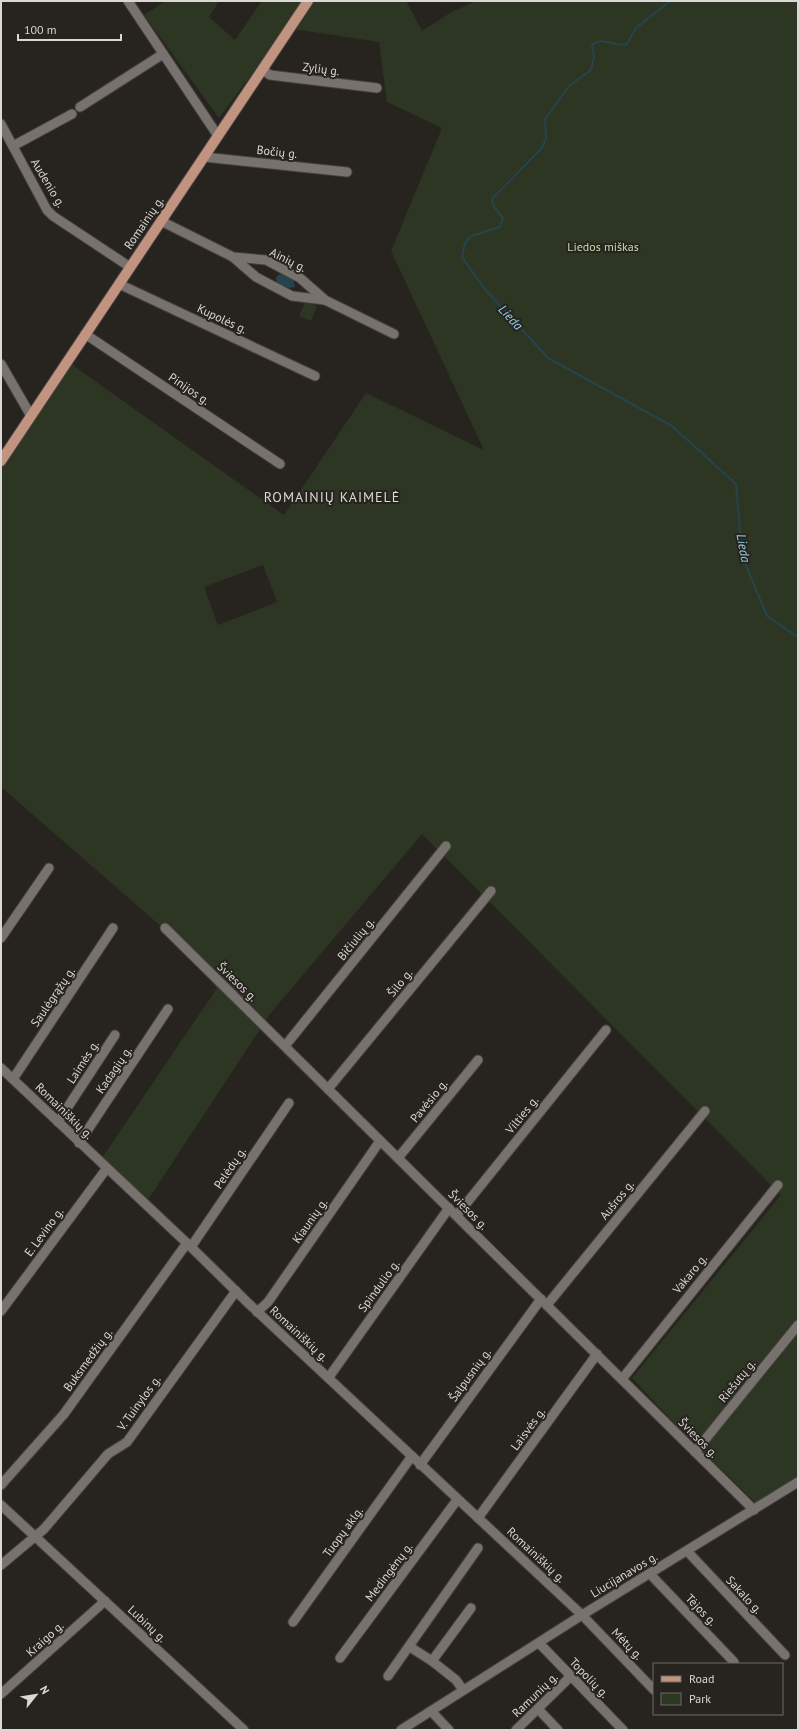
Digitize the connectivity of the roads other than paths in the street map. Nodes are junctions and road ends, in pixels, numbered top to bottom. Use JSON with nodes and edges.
{"nodes":[{"id":1,"x":128,"y":1,"type":"edge"},
{"id":2,"x":308,"y":1,"type":"edge"},
{"id":3,"x":164,"y":54,"type":"junction"},
{"id":4,"x":262,"y":70,"type":"junction"},
{"id":5,"x":377,"y":88,"type":"dead end"},
{"id":6,"x":80,"y":106,"type":"dead end"},
{"id":7,"x":72,"y":114,"type":"dead end"},
{"id":8,"x":1,"y":124,"type":"edge"},
{"id":9,"x":218,"y":136,"type":"junction"},
{"id":10,"x":13,"y":146,"type":"junction"},
{"id":11,"x":204,"y":157,"type":"junction"},
{"id":12,"x":348,"y":172,"type":"dead end"},
{"id":13,"x":161,"y":221,"type":"junction"},
{"id":14,"x":233,"y":257,"type":"junction"},
{"id":15,"x":130,"y":267,"type":"junction"},
{"id":16,"x":119,"y":284,"type":"junction"},
{"id":17,"x":325,"y":300,"type":"junction"},
{"id":18,"x":85,"y":334,"type":"junction"},
{"id":19,"x":394,"y":334,"type":"dead end"},
{"id":20,"x":1,"y":364,"type":"edge"},
{"id":21,"x":315,"y":376,"type":"dead end"},
{"id":22,"x":31,"y":416,"type":"junction"},
{"id":23,"x":1,"y":461,"type":"edge"},
{"id":24,"x":280,"y":464,"type":"dead end"},
{"id":25,"x":446,"y":846,"type":"dead end"},
{"id":26,"x":49,"y":868,"type":"dead end"},
{"id":27,"x":491,"y":891,"type":"dead end"},
{"id":28,"x":113,"y":928,"type":"dead end"},
{"id":29,"x":165,"y":928,"type":"dead end"},
{"id":30,"x":1,"y":938,"type":"edge"},
{"id":31,"x":168,"y":1009,"type":"dead end"},
{"id":32,"x":606,"y":1030,"type":"dead end"},
{"id":33,"x":115,"y":1035,"type":"dead end"},
{"id":34,"x":285,"y":1046,"type":"junction"},
{"id":35,"x":478,"y":1060,"type":"dead end"},
{"id":36,"x":1,"y":1068,"type":"edge"},
{"id":37,"x":13,"y":1079,"type":"junction"},
{"id":38,"x":328,"y":1089,"type":"junction"},
{"id":39,"x":289,"y":1103,"type":"dead end"},
{"id":40,"x":705,"y":1111,"type":"dead end"},
{"id":41,"x":58,"y":1122,"type":"junction"},
{"id":42,"x":380,"y":1141,"type":"junction"},
{"id":43,"x":79,"y":1143,"type":"junction"},
{"id":44,"x":398,"y":1158,"type":"junction"},
{"id":45,"x":106,"y":1168,"type":"junction"},
{"id":46,"x":778,"y":1185,"type":"dead end"},
{"id":47,"x":449,"y":1208,"type":"junction"},
{"id":48,"x":457,"y":1216,"type":"junction"},
{"id":49,"x":189,"y":1244,"type":"junction"},
{"id":50,"x":236,"y":1291,"type":"junction"},
{"id":51,"x":544,"y":1302,"type":"junction"},
{"id":52,"x":1,"y":1311,"type":"edge"},
{"id":53,"x":257,"y":1312,"type":"junction"},
{"id":54,"x":798,"y":1325,"type":"edge"},
{"id":55,"x":597,"y":1354,"type":"junction"},
{"id":56,"x":328,"y":1378,"type":"junction"},
{"id":57,"x":622,"y":1379,"type":"junction"},
{"id":58,"x":695,"y":1452,"type":"junction"},
{"id":59,"x":412,"y":1456,"type":"junction"},
{"id":60,"x":420,"y":1465,"type":"junction"},
{"id":61,"x":798,"y":1482,"type":"edge"},
{"id":62,"x":1,"y":1485,"type":"edge"},
{"id":63,"x":457,"y":1500,"type":"junction"},
{"id":64,"x":1,"y":1505,"type":"edge"},
{"id":65,"x":754,"y":1510,"type":"junction"},
{"id":66,"x":478,"y":1518,"type":"junction"},
{"id":67,"x":34,"y":1536,"type":"junction"},
{"id":68,"x":478,"y":1548,"type":"dead end"},
{"id":69,"x":687,"y":1551,"type":"junction"},
{"id":70,"x":1,"y":1565,"type":"edge"},
{"id":71,"x":650,"y":1574,"type":"junction"},
{"id":72,"x":105,"y":1601,"type":"junction"},
{"id":73,"x":471,"y":1608,"type":"dead end"},
{"id":74,"x":582,"y":1615,"type":"junction"},
{"id":75,"x":293,"y":1622,"type":"dead end"},
{"id":76,"x":539,"y":1643,"type":"junction"},
{"id":77,"x":410,"y":1646,"type":"junction"},
{"id":78,"x":785,"y":1655,"type":"dead end"},
{"id":79,"x":340,"y":1658,"type":"dead end"},
{"id":80,"x":432,"y":1661,"type":"junction"},
{"id":81,"x":734,"y":1662,"type":"dead end"},
{"id":82,"x":388,"y":1676,"type":"dead end"},
{"id":83,"x":571,"y":1676,"type":"junction"},
{"id":84,"x":653,"y":1689,"type":"edge"},
{"id":85,"x":463,"y":1690,"type":"junction"},
{"id":86,"x":1,"y":1694,"type":"edge"},
{"id":87,"x":538,"y":1709,"type":"junction"},
{"id":88,"x":431,"y":1711,"type":"junction"},
{"id":89,"x":244,"y":1730,"type":"edge"},
{"id":90,"x":401,"y":1730,"type":"edge"},
{"id":91,"x":449,"y":1730,"type":"edge"},
{"id":92,"x":516,"y":1730,"type":"edge"},
{"id":93,"x":558,"y":1730,"type":"edge"},
{"id":94,"x":623,"y":1730,"type":"edge"}],
"edges":[{"from":1,"to":3,"type":"street"},
{"from":2,"to":4,"type":"main road","name":"Romainių g."},
{"from":3,"to":6,"type":"street"},
{"from":3,"to":9,"type":"street"},
{"from":4,"to":5,"type":"street","name":"Zylių g."},
{"from":4,"to":9,"type":"main road","name":"Romainių g."},
{"from":7,"to":10,"type":"street"},
{"from":8,"to":10,"type":"street","name":"Audenio g."},
{"from":9,"to":11,"type":"main road","name":"Romainių g."},
{"from":10,"to":15,"type":"street","name":"Audenio g."},
{"from":11,"to":12,"type":"street","name":"Bočių g."},
{"from":11,"to":13,"type":"main road","name":"Romainių g."},
{"from":13,"to":14,"type":"street","name":"Ainių g."},
{"from":13,"to":15,"type":"main road","name":"Romainių g."},
{"from":14,"to":17,"type":"street","name":"Ainių g."},
{"from":14,"to":17,"type":"street","name":"Ainių g."},
{"from":15,"to":16,"type":"main road","name":"Romainių g."},
{"from":16,"to":18,"type":"main road","name":"Romainių g."},
{"from":16,"to":21,"type":"street","name":"Kupolės g."},
{"from":17,"to":19,"type":"street","name":"Ainių g."},
{"from":18,"to":22,"type":"main road","name":"Romainių g."},
{"from":18,"to":24,"type":"street","name":"Pinijos g."},
{"from":20,"to":22,"type":"street"},
{"from":22,"to":23,"type":"main road","name":"Romainių g."},
{"from":25,"to":34,"type":"street","name":"Bičiulių g."},
{"from":26,"to":30,"type":"street"},
{"from":27,"to":38,"type":"street","name":"Šilo g."},
{"from":28,"to":37,"type":"street","name":"Saulėgrąžų g."},
{"from":29,"to":34,"type":"street","name":"Šviesos g."},
{"from":31,"to":43,"type":"street","name":"Kadagių g."},
{"from":32,"to":48,"type":"street","name":"Vilties g."},
{"from":33,"to":41,"type":"street","name":"Laimės g."},
{"from":34,"to":38,"type":"street","name":"Šviesos g."},
{"from":35,"to":44,"type":"street","name":"Pavėsio g."},
{"from":36,"to":37,"type":"street","name":"Romainiškių g."},
{"from":37,"to":41,"type":"street","name":"Romainiškių g."},
{"from":38,"to":42,"type":"street","name":"Šviesos g."},
{"from":39,"to":49,"type":"street","name":"Pelėdų g."},
{"from":40,"to":51,"type":"street","name":"Aušros g."},
{"from":41,"to":43,"type":"street","name":"Romainiškių g."},
{"from":42,"to":44,"type":"street","name":"Šviesos g."},
{"from":42,"to":53,"type":"street","name":"Kiaunių g."},
{"from":43,"to":45,"type":"street","name":"Romainiškių g."},
{"from":44,"to":47,"type":"street","name":"Šviesos g."},
{"from":45,"to":49,"type":"street","name":"Romainiškių g."},
{"from":45,"to":52,"type":"street","name":"E. Levino g."},
{"from":46,"to":57,"type":"street","name":"Vakaro g."},
{"from":47,"to":48,"type":"street","name":"Šviesos g."},
{"from":47,"to":56,"type":"street","name":"Spindulio g."},
{"from":48,"to":51,"type":"street","name":"Šviesos g."},
{"from":49,"to":50,"type":"street","name":"Romainiškių g."},
{"from":49,"to":62,"type":"street","name":"Buksmedžių g."},
{"from":50,"to":53,"type":"street","name":"Romainiškių g."},
{"from":50,"to":67,"type":"street","name":"V. Tuinylos g."},
{"from":51,"to":55,"type":"street","name":"Šviesos g."},
{"from":51,"to":60,"type":"street","name":"Šalpusnių g."},
{"from":53,"to":56,"type":"street","name":"Romainiškių g."},
{"from":54,"to":58,"type":"street","name":"Riešutų g."},
{"from":55,"to":57,"type":"street","name":"Šviesos g."},
{"from":55,"to":66,"type":"street","name":"Laisvės g."},
{"from":56,"to":59,"type":"street","name":"Romainiškių g."},
{"from":57,"to":58,"type":"street","name":"Šviesos g."},
{"from":58,"to":65,"type":"street","name":"Šviesos g."},
{"from":59,"to":60,"type":"street","name":"Romainiškių g."},
{"from":59,"to":75,"type":"street","name":"Tuopų aklg."},
{"from":60,"to":63,"type":"street","name":"Romainiškių g."},
{"from":61,"to":65,"type":"street","name":"Liucijanavos g."},
{"from":63,"to":66,"type":"street","name":"Romainiškių g."},
{"from":63,"to":79,"type":"street","name":"Medingėnų g."},
{"from":64,"to":67,"type":"street","name":"Lubinų g."},
{"from":65,"to":69,"type":"street","name":"Liucijanavos g."},
{"from":66,"to":74,"type":"street","name":"Romainiškių g."},
{"from":67,"to":70,"type":"street"},
{"from":67,"to":72,"type":"street","name":"Lubinų g."},
{"from":68,"to":77,"type":"street"},
{"from":69,"to":71,"type":"street","name":"Liucijanavos g."},
{"from":69,"to":78,"type":"street","name":"Sakalo g."},
{"from":71,"to":74,"type":"street","name":"Liucijanavos g."},
{"from":71,"to":81,"type":"street","name":"Tėjos g."},
{"from":72,"to":86,"type":"street","name":"Kraigo g."},
{"from":72,"to":89,"type":"street","name":"Lubinų g."},
{"from":73,"to":80,"type":"street"},
{"from":74,"to":76,"type":"street","name":"Liucijanavos g."},
{"from":74,"to":84,"type":"street","name":"Mėtų g."},
{"from":76,"to":83,"type":"street","name":"Topolių g."},
{"from":76,"to":85,"type":"street","name":"Liucijanavos g."},
{"from":77,"to":80,"type":"street"},
{"from":77,"to":82,"type":"street"},
{"from":80,"to":85,"type":"street"},
{"from":83,"to":87,"type":"street","name":"Ramunių g."},
{"from":83,"to":94,"type":"street","name":"Topolių g."},
{"from":85,"to":88,"type":"street","name":"Liucijanavos g."},
{"from":87,"to":92,"type":"street","name":"Ramunių g."},
{"from":87,"to":93,"type":"street"},
{"from":88,"to":90,"type":"street","name":"Liucijanavos g."},
{"from":88,"to":91,"type":"street"}]}
